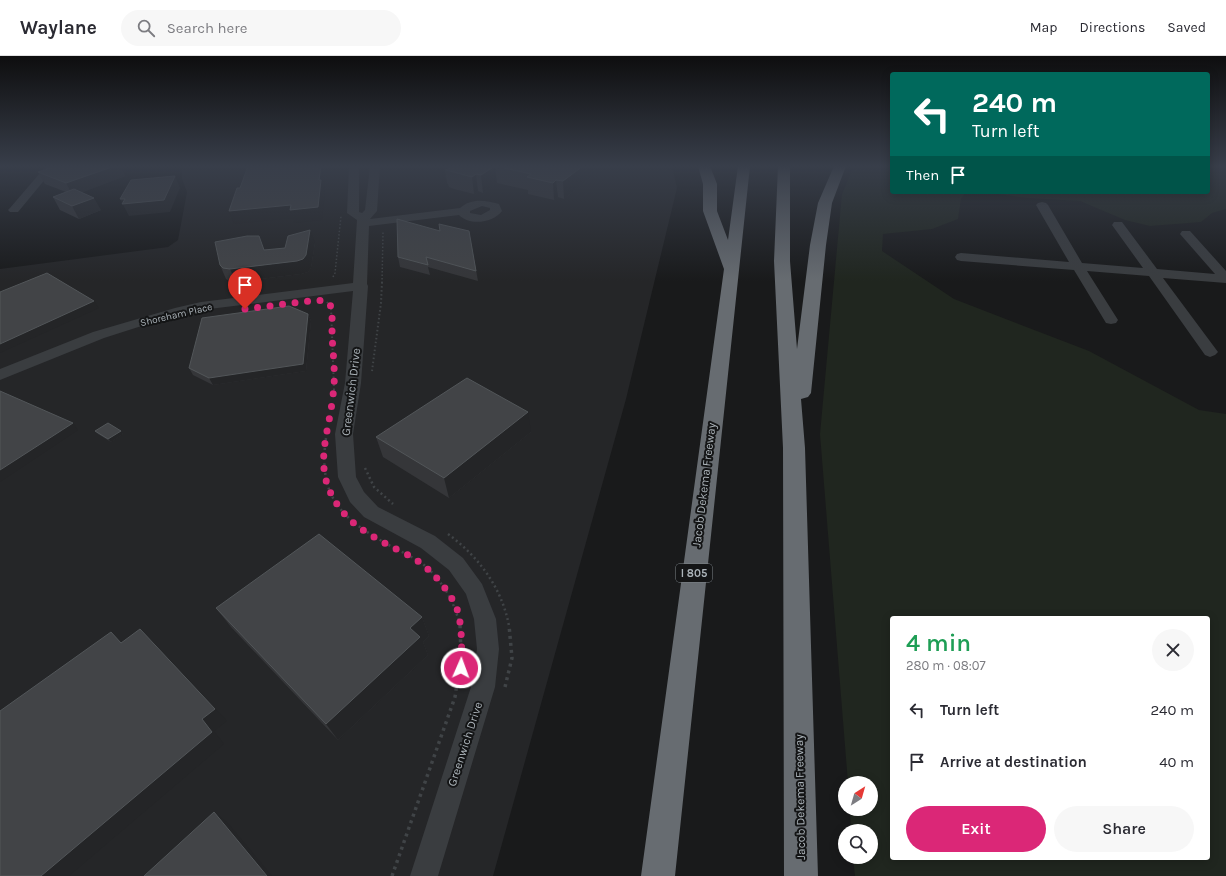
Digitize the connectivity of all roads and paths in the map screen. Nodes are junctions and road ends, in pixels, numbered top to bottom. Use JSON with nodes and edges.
{"nodes":[{"id":1,"x":19,"y":204,"type":"edge"},
{"id":2,"x":353,"y":204,"type":"edge"},
{"id":3,"x":372,"y":204,"type":"edge"},
{"id":4,"x":710,"y":204,"type":"edge"},
{"id":5,"x":739,"y":204,"type":"edge"},
{"id":6,"x":783,"y":204,"type":"edge"},
{"id":7,"x":825,"y":204,"type":"edge"},
{"id":8,"x":1042,"y":205,"type":"dead end"},
{"id":9,"x":14,"y":210,"type":"dead end"},
{"id":10,"x":341,"y":211,"type":"dead end"},
{"id":11,"x":464,"y":211,"type":"dead end"},
{"id":12,"x":363,"y":221,"type":"junction"},
{"id":13,"x":1118,"y":225,"type":"dead end"},
{"id":14,"x":1186,"y":234,"type":"dead end"},
{"id":15,"x":961,"y":257,"type":"dead end"},
{"id":16,"x":1078,"y":267,"type":"junction"},
{"id":17,"x":731,"y":270,"type":"junction"},
{"id":18,"x":1154,"y":273,"type":"junction"},
{"id":19,"x":329,"y":279,"type":"dead end"},
{"id":20,"x":1226,"y":279,"type":"edge"},
{"id":21,"x":361,"y":286,"type":"junction"},
{"id":22,"x":322,"y":301,"type":"dead end"},
{"id":23,"x":1111,"y":320,"type":"dead end"},
{"id":24,"x":1210,"y":352,"type":"dead end"},
{"id":25,"x":0,"y":375,"type":"edge"},
{"id":26,"x":334,"y":393,"type":"dead end"},
{"id":27,"x":327,"y":433,"type":"dead end"},
{"id":28,"x":794,"y":448,"type":"junction"},
{"id":29,"x":392,"y":876,"type":"edge"},
{"id":30,"x":424,"y":876,"type":"edge"},
{"id":31,"x":658,"y":876,"type":"edge"},
{"id":32,"x":801,"y":876,"type":"edge"}],
"edges":[{"from":1,"to":9,"type":"street"},
{"from":2,"to":12,"type":"street"},
{"from":3,"to":12,"type":"street","name":"Greenwich Drive"},
{"from":4,"to":17,"type":"highway"},
{"from":5,"to":17,"type":"highway","name":"Jacob Dekema Freeway","number":"I 805"},
{"from":6,"to":28,"type":"highway","name":"Jacob Dekema Freeway"},
{"from":7,"to":28,"type":"highway"},
{"from":8,"to":16,"type":"street"},
{"from":10,"to":19,"type":"path"},
{"from":11,"to":12,"type":"street"},
{"from":12,"to":21,"type":"street","name":"Greenwich Drive"},
{"from":13,"to":18,"type":"street"},
{"from":14,"to":20,"type":"street"},
{"from":15,"to":16,"type":"street"},
{"from":16,"to":18,"type":"street"},
{"from":16,"to":23,"type":"street"},
{"from":17,"to":31,"type":"highway","name":"Jacob Dekema Freeway","number":"I 805"},
{"from":18,"to":20,"type":"street"},
{"from":18,"to":24,"type":"street"},
{"from":21,"to":25,"type":"street","name":"Shoreham Place"},
{"from":21,"to":30,"type":"street","name":"Greenwich Drive"},
{"from":22,"to":26,"type":"path"},
{"from":27,"to":29,"type":"path"},
{"from":28,"to":32,"type":"highway","name":"Jacob Dekema Freeway"}]}
